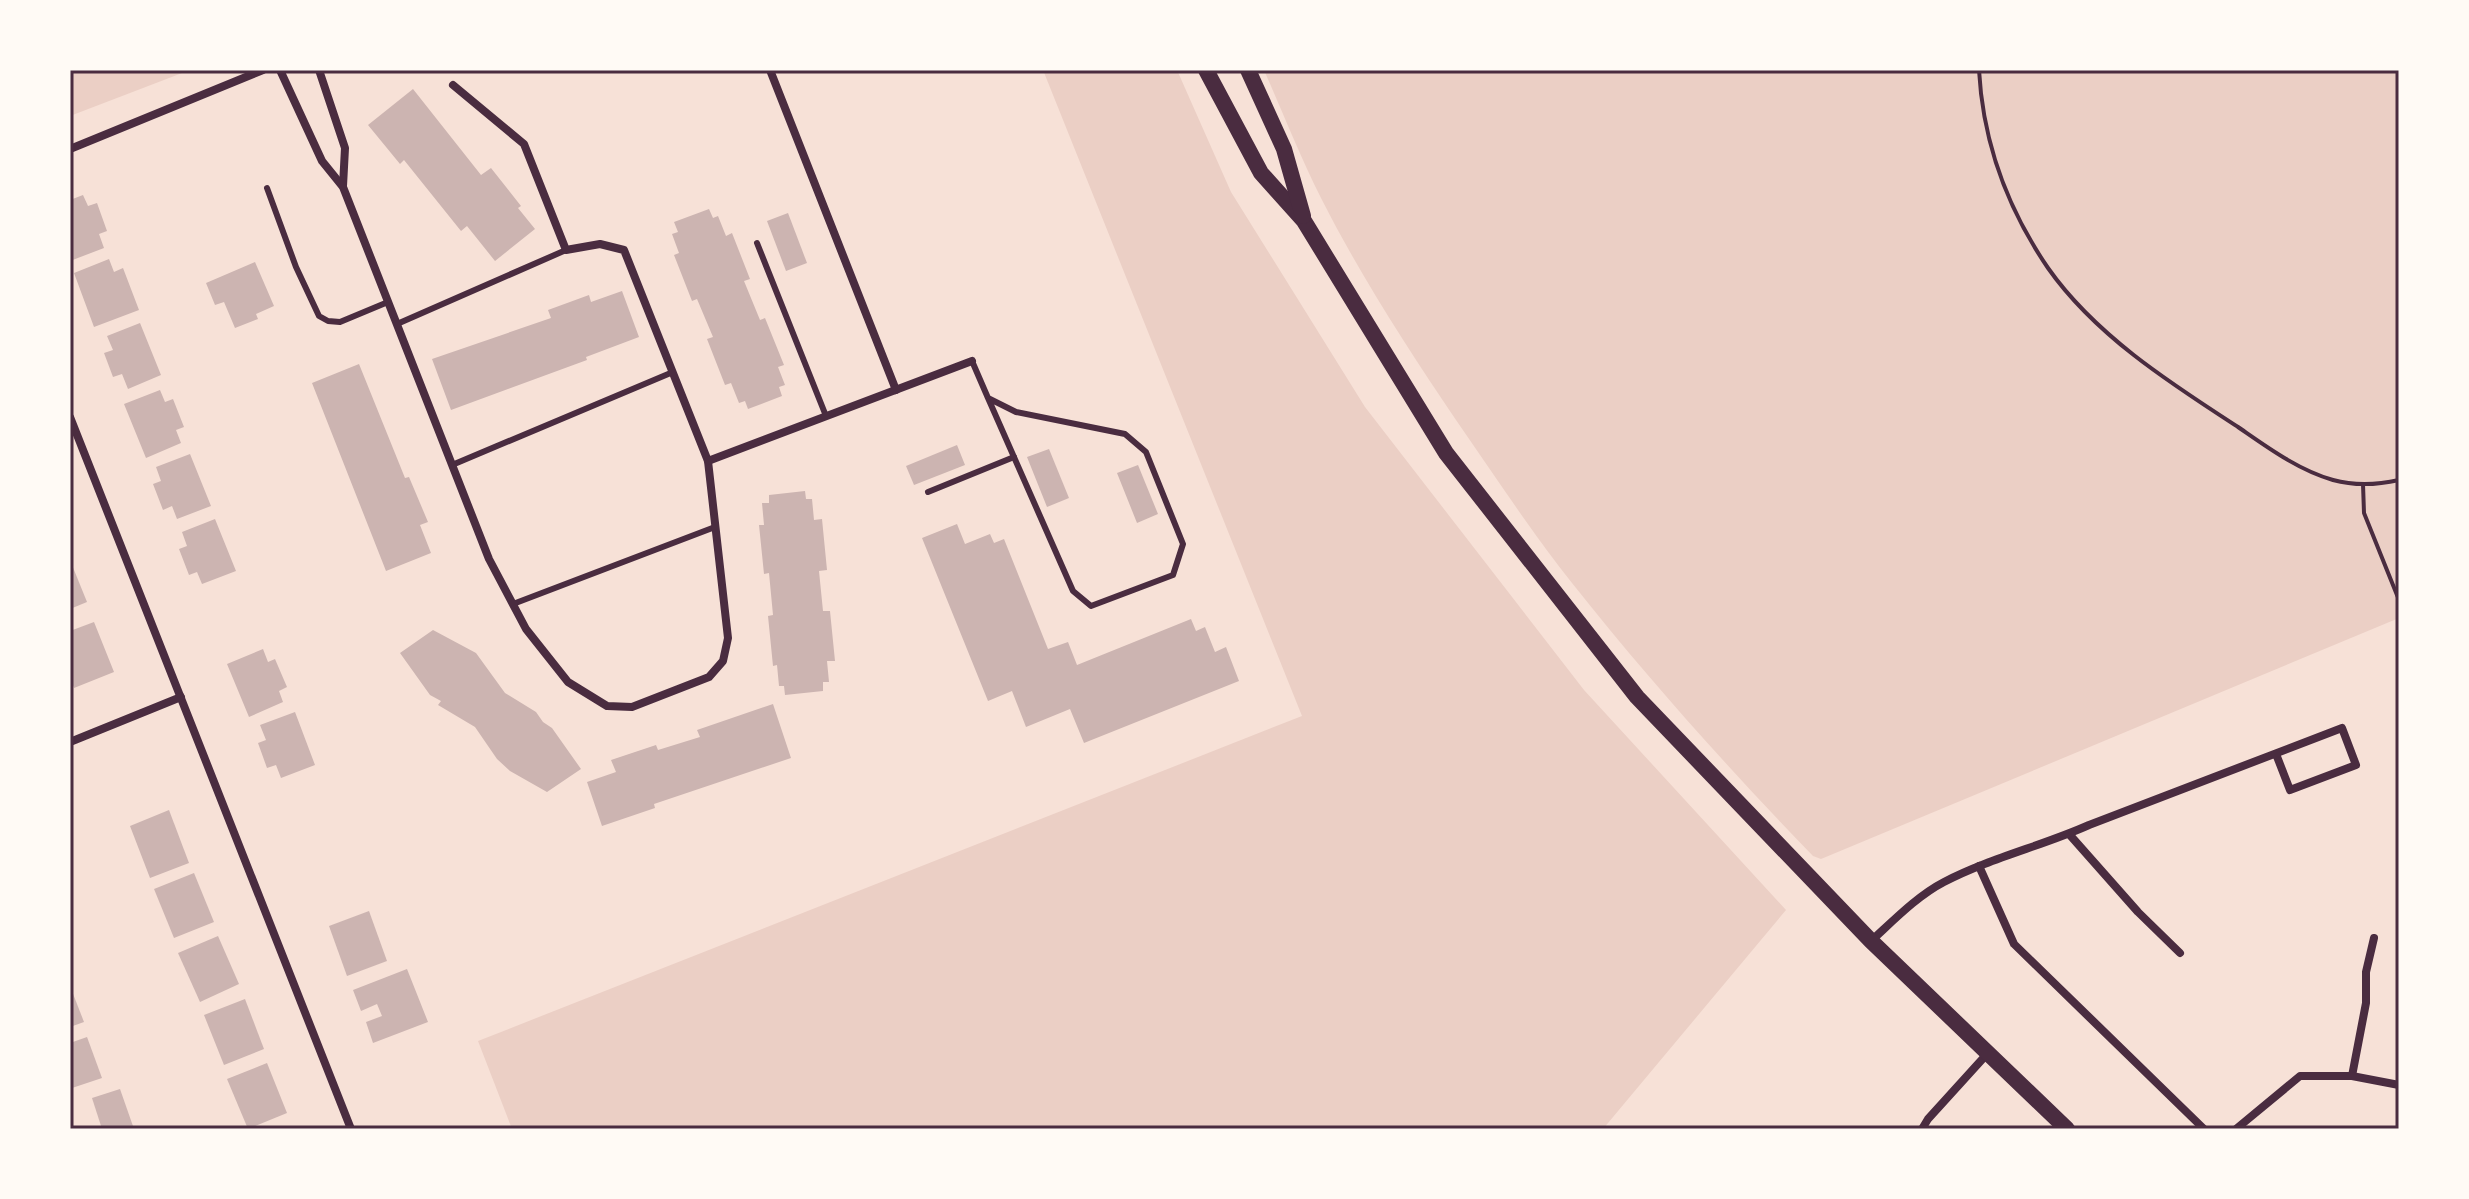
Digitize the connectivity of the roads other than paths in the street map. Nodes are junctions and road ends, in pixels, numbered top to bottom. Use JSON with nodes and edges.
{"nodes":[{"id":1,"x":263,"y":70,"type":"edge"},
{"id":2,"x":280,"y":70,"type":"edge"},
{"id":3,"x":319,"y":70,"type":"edge"},
{"id":4,"x":770,"y":70,"type":"edge"},
{"id":5,"x":1206,"y":70,"type":"edge"},
{"id":6,"x":1248,"y":70,"type":"edge"},
{"id":7,"x":453,"y":85,"type":"dead end"},
{"id":8,"x":70,"y":149,"type":"edge"},
{"id":9,"x":343,"y":187,"type":"junction"},
{"id":10,"x":267,"y":188,"type":"dead end"},
{"id":11,"x":1304,"y":221,"type":"junction"},
{"id":12,"x":757,"y":243,"type":"dead end"},
{"id":13,"x":566,"y":250,"type":"junction"},
{"id":14,"x":388,"y":302,"type":"junction"},
{"id":15,"x":397,"y":324,"type":"junction"},
{"id":16,"x":972,"y":361,"type":"joint"},
{"id":17,"x":673,"y":372,"type":"junction"},
{"id":18,"x":896,"y":390,"type":"junction"},
{"id":19,"x":988,"y":398,"type":"junction"},
{"id":20,"x":826,"y":416,"type":"junction"},
{"id":21,"x":70,"y":417,"type":"edge"},
{"id":22,"x":1014,"y":457,"type":"junction"},
{"id":23,"x":708,"y":461,"type":"junction"},
{"id":24,"x":452,"y":465,"type":"junction"},
{"id":25,"x":928,"y":492,"type":"dead end"},
{"id":26,"x":715,"y":527,"type":"junction"},
{"id":27,"x":513,"y":604,"type":"junction"},
{"id":28,"x":181,"y":697,"type":"junction"},
{"id":29,"x":70,"y":742,"type":"edge"},
{"id":30,"x":2276,"y":754,"type":"junction"},
{"id":31,"x":2069,"y":834,"type":"junction"},
{"id":32,"x":1979,"y":866,"type":"junction"},
{"id":33,"x":2374,"y":938,"type":"dead end"},
{"id":34,"x":1871,"y":941,"type":"junction"},
{"id":35,"x":2180,"y":953,"type":"dead end"},
{"id":36,"x":1988,"y":1053,"type":"junction"},
{"id":37,"x":2352,"y":1076,"type":"junction"},
{"id":38,"x":2399,"y":1085,"type":"edge"},
{"id":39,"x":351,"y":1129,"type":"edge"},
{"id":40,"x":1922,"y":1129,"type":"edge"},
{"id":41,"x":2067,"y":1129,"type":"edge"},
{"id":42,"x":2204,"y":1129,"type":"edge"},
{"id":43,"x":2236,"y":1129,"type":"edge"}],
"edges":[{"from":1,"to":8,"type":"street"},
{"from":2,"to":9,"type":"street"},
{"from":3,"to":9,"type":"street"},
{"from":4,"to":18,"type":"street"},
{"from":5,"to":11,"type":"main road"},
{"from":6,"to":11,"type":"main road"},
{"from":7,"to":13,"type":"street"},
{"from":9,"to":14,"type":"street"},
{"from":10,"to":14,"type":"lane"},
{"from":11,"to":34,"type":"main road"},
{"from":12,"to":20,"type":"lane"},
{"from":13,"to":15,"type":"lane"},
{"from":13,"to":17,"type":"street"},
{"from":14,"to":15,"type":"street"},
{"from":15,"to":24,"type":"street"},
{"from":16,"to":18,"type":"street"},
{"from":16,"to":19,"type":"lane"},
{"from":17,"to":23,"type":"street"},
{"from":17,"to":24,"type":"lane"},
{"from":18,"to":20,"type":"street"},
{"from":19,"to":22,"type":"lane"},
{"from":19,"to":22,"type":"lane"},
{"from":20,"to":23,"type":"street"},
{"from":21,"to":28,"type":"street"},
{"from":22,"to":25,"type":"lane"},
{"from":23,"to":26,"type":"street"},
{"from":24,"to":27,"type":"street"},
{"from":26,"to":27,"type":"lane"},
{"from":26,"to":27,"type":"street"},
{"from":28,"to":29,"type":"street"},
{"from":28,"to":39,"type":"street"},
{"from":30,"to":30,"type":"street"},
{"from":30,"to":31,"type":"street"},
{"from":31,"to":32,"type":"street"},
{"from":31,"to":35,"type":"street"},
{"from":32,"to":34,"type":"street"},
{"from":32,"to":42,"type":"street"},
{"from":33,"to":37,"type":"street"},
{"from":34,"to":36,"type":"main road"},
{"from":36,"to":40,"type":"street"},
{"from":36,"to":41,"type":"main road"},
{"from":37,"to":38,"type":"street"},
{"from":37,"to":43,"type":"street"}]}
